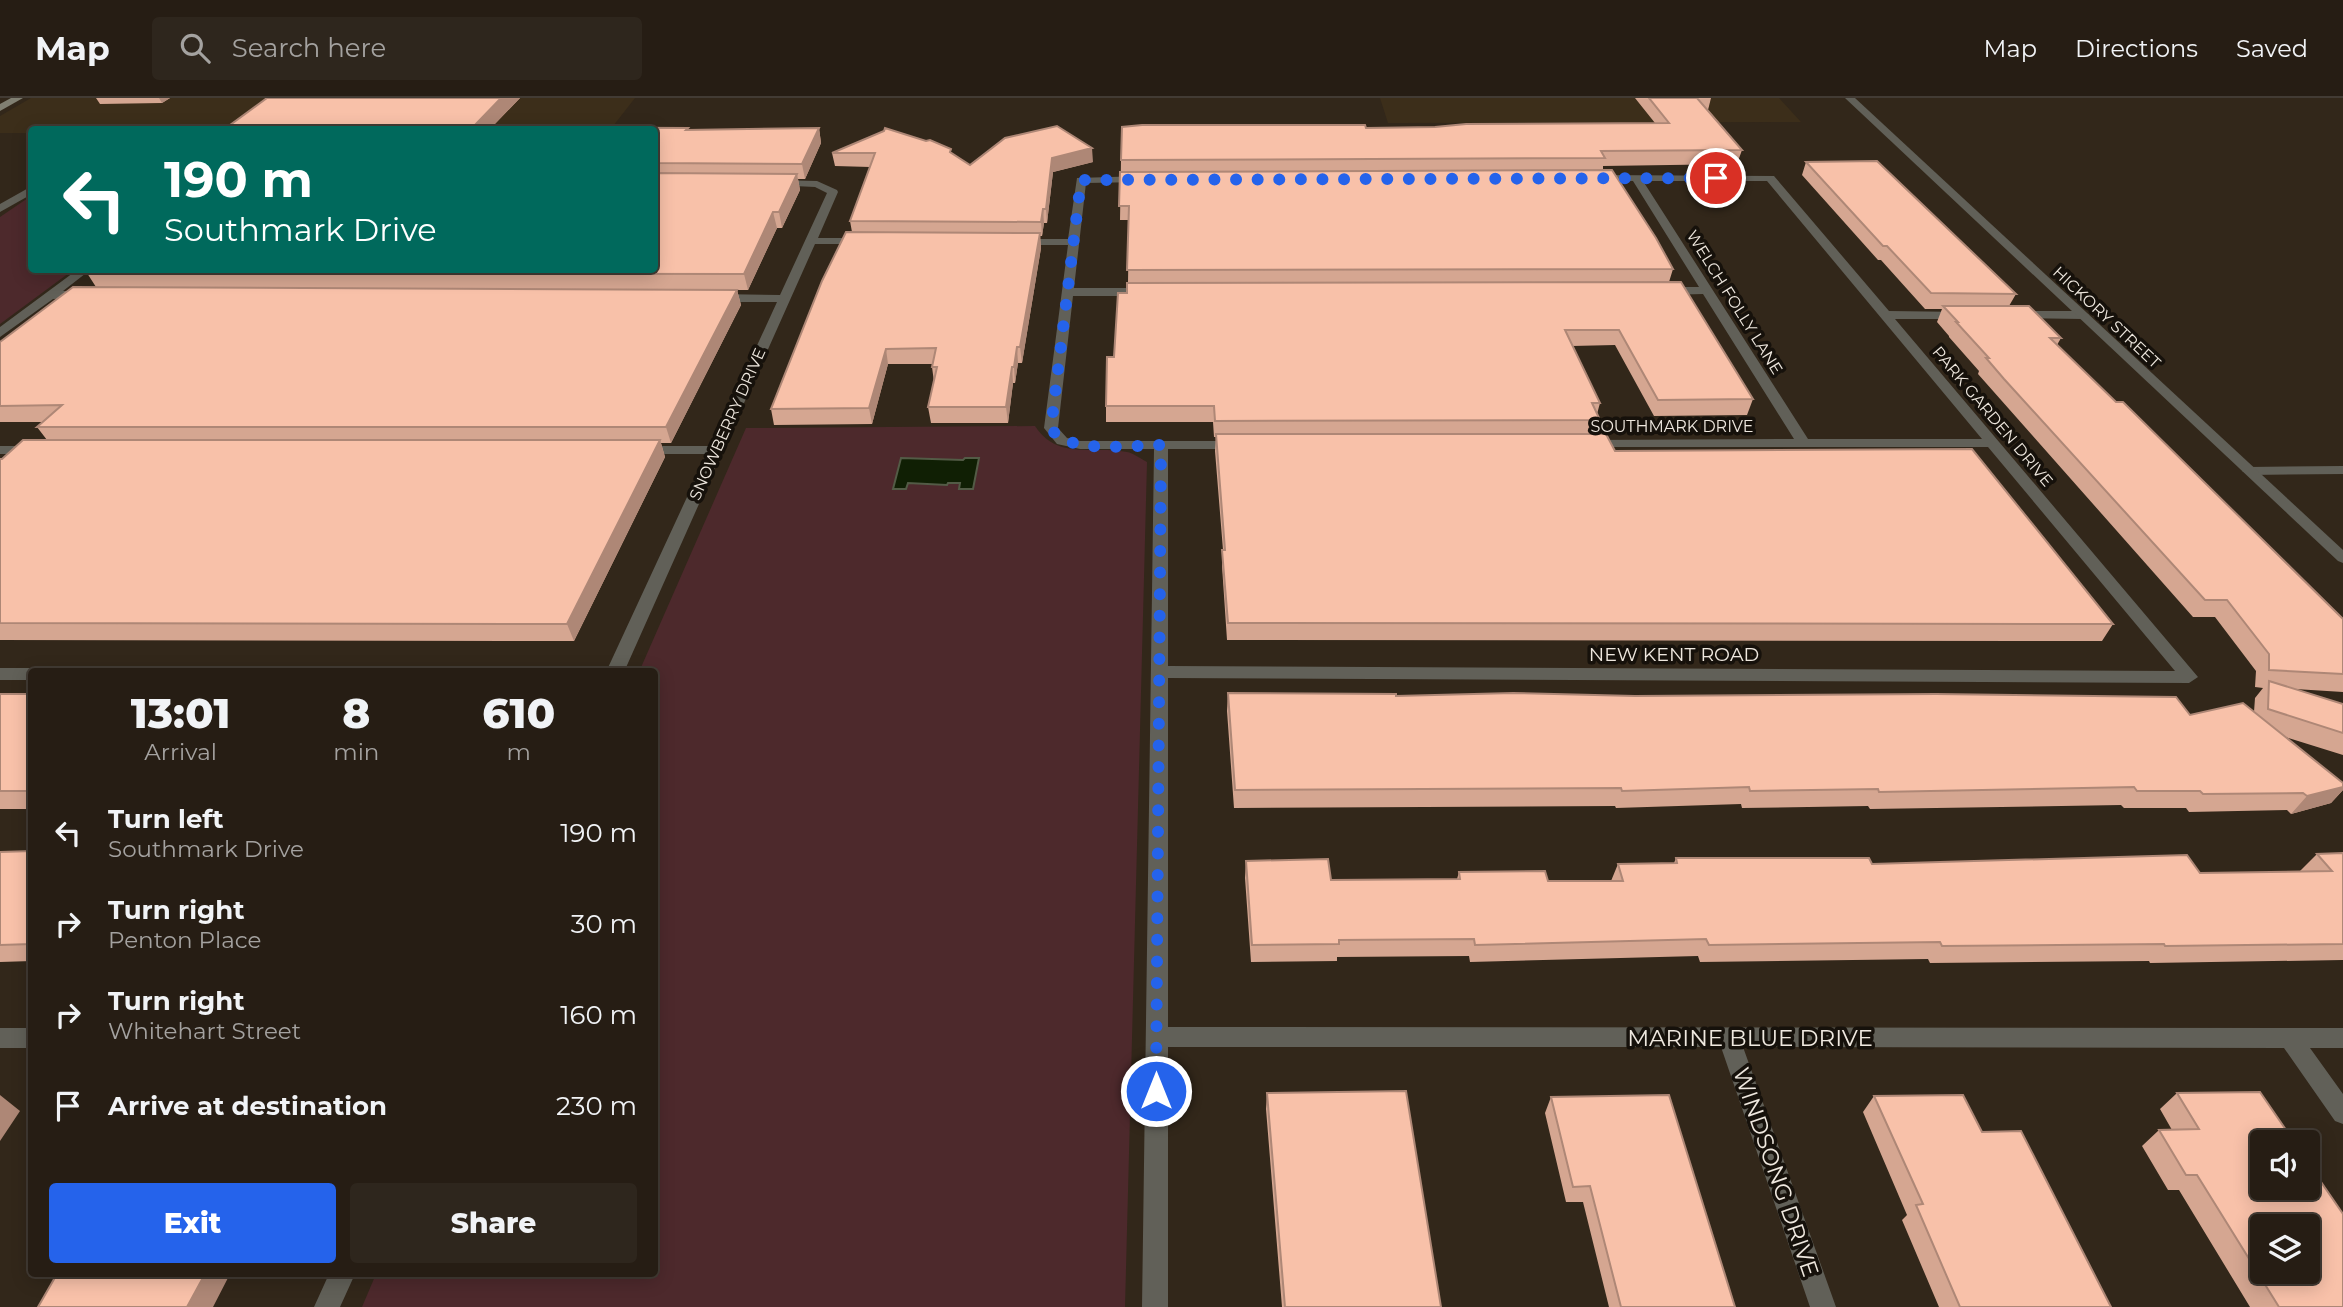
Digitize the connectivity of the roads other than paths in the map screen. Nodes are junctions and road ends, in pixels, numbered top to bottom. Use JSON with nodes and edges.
{"nodes":[{"id":1,"x":18,"y":98,"type":"edge"},
{"id":2,"x":1850,"y":98,"type":"edge"},
{"id":3,"x":0,"y":108,"type":"edge"},
{"id":4,"x":1581,"y":178,"type":"edge"},
{"id":5,"x":1636,"y":178,"type":"junction"},
{"id":6,"x":1154,"y":179,"type":"edge"},
{"id":7,"x":765,"y":183,"type":"edge"},
{"id":8,"x":28,"y":192,"type":"edge"},
{"id":9,"x":0,"y":209,"type":"edge"},
{"id":10,"x":810,"y":241,"type":"junction"},
{"id":11,"x":877,"y":241,"type":"edge"},
{"id":12,"x":1008,"y":242,"type":"edge"},
{"id":13,"x":1073,"y":242,"type":"junction"},
{"id":14,"x":80,"y":273,"type":"edge"},
{"id":15,"x":1656,"y":290,"type":"edge"},
{"id":16,"x":1707,"y":290,"type":"junction"},
{"id":17,"x":1067,"y":292,"type":"junction"},
{"id":18,"x":1164,"y":292,"type":"edge"},
{"id":19,"x":50,"y":295,"type":"junction"},
{"id":20,"x":101,"y":295,"type":"edge"},
{"id":21,"x":704,"y":298,"type":"edge"},
{"id":22,"x":784,"y":299,"type":"junction"},
{"id":23,"x":1884,"y":315,"type":"junction"},
{"id":24,"x":1977,"y":315,"type":"edge"},
{"id":25,"x":2003,"y":315,"type":"edge"},
{"id":26,"x":2082,"y":315,"type":"junction"},
{"id":27,"x":0,"y":332,"type":"edge"},
{"id":28,"x":1992,"y":443,"type":"junction"},
{"id":29,"x":1572,"y":444,"type":"edge"},
{"id":30,"x":1804,"y":444,"type":"junction"},
{"id":31,"x":1161,"y":445,"type":"junction"},
{"id":32,"x":1257,"y":445,"type":"edge"},
{"id":33,"x":0,"y":450,"type":"edge"},
{"id":34,"x":56,"y":450,"type":"edge"},
{"id":35,"x":620,"y":450,"type":"edge"},
{"id":36,"x":716,"y":450,"type":"junction"},
{"id":37,"x":2343,"y":470,"type":"edge"},
{"id":38,"x":2249,"y":471,"type":"junction"},
{"id":39,"x":2343,"y":558,"type":"edge"},
{"id":40,"x":617,"y":668,"type":"edge"},
{"id":41,"x":1160,"y":672,"type":"junction"},
{"id":42,"x":0,"y":674,"type":"edge"},
{"id":43,"x":28,"y":674,"type":"edge"},
{"id":44,"x":2189,"y":677,"type":"joint"},
{"id":45,"x":1157,"y":1037,"type":"junction"},
{"id":46,"x":0,"y":1038,"type":"edge"},
{"id":47,"x":28,"y":1038,"type":"edge"},
{"id":48,"x":1729,"y":1038,"type":"junction"},
{"id":49,"x":2290,"y":1038,"type":"junction"},
{"id":50,"x":2343,"y":1038,"type":"edge"},
{"id":51,"x":2343,"y":1113,"type":"edge"},
{"id":52,"x":341,"y":1277,"type":"edge"},
{"id":53,"x":327,"y":1307,"type":"edge"},
{"id":54,"x":1154,"y":1307,"type":"edge"},
{"id":55,"x":1823,"y":1307,"type":"edge"}],
"edges":[{"from":1,"to":3,"type":"main road"},
{"from":2,"to":26,"type":"street","name":"HICKORY STREET"},
{"from":4,"to":5,"type":"street"},
{"from":5,"to":16,"type":"street","name":"WELCH FOLLY LANE"},
{"from":5,"to":23,"type":"street","name":"PARK GARDEN DRIVE"},
{"from":6,"to":13,"type":"street"},
{"from":7,"to":10,"type":"street","name":"SNOWBERRY DRIVE"},
{"from":8,"to":9,"type":"street"},
{"from":10,"to":11,"type":"street"},
{"from":10,"to":22,"type":"street","name":"SNOWBERRY DRIVE"},
{"from":12,"to":13,"type":"street"},
{"from":13,"to":17,"type":"street"},
{"from":14,"to":19,"type":"street"},
{"from":15,"to":16,"type":"street"},
{"from":16,"to":30,"type":"street","name":"WELCH FOLLY LANE"},
{"from":17,"to":18,"type":"street"},
{"from":17,"to":31,"type":"street"},
{"from":19,"to":20,"type":"street"},
{"from":19,"to":27,"type":"street"},
{"from":21,"to":22,"type":"street"},
{"from":22,"to":36,"type":"street","name":"SNOWBERRY DRIVE"},
{"from":23,"to":24,"type":"street"},
{"from":23,"to":28,"type":"street","name":"PARK GARDEN DRIVE"},
{"from":25,"to":26,"type":"street"},
{"from":26,"to":38,"type":"street","name":"HICKORY STREET"},
{"from":28,"to":30,"type":"street","name":"SOUTHMARK DRIVE"},
{"from":28,"to":44,"type":"street","name":"PARK GARDEN DRIVE"},
{"from":29,"to":30,"type":"street","name":"SOUTHMARK DRIVE"},
{"from":31,"to":32,"type":"street"},
{"from":31,"to":41,"type":"street"},
{"from":33,"to":34,"type":"street"},
{"from":35,"to":36,"type":"street"},
{"from":36,"to":40,"type":"street","name":"SNOWBERRY DRIVE"},
{"from":37,"to":38,"type":"street"},
{"from":38,"to":39,"type":"street","name":"HICKORY STREET"},
{"from":41,"to":44,"type":"street","name":"NEW KENT ROAD"},
{"from":41,"to":45,"type":"street"},
{"from":42,"to":43,"type":"street"},
{"from":45,"to":48,"type":"street","name":"MARINE BLUE DRIVE"},
{"from":45,"to":54,"type":"street"},
{"from":46,"to":47,"type":"street"},
{"from":48,"to":49,"type":"street","name":"MARINE BLUE DRIVE"},
{"from":48,"to":55,"type":"street","name":"WINDSONG DRIVE"},
{"from":49,"to":50,"type":"street","name":"MARINE BLUE DRIVE"},
{"from":49,"to":51,"type":"street"},
{"from":52,"to":53,"type":"street"}]}
